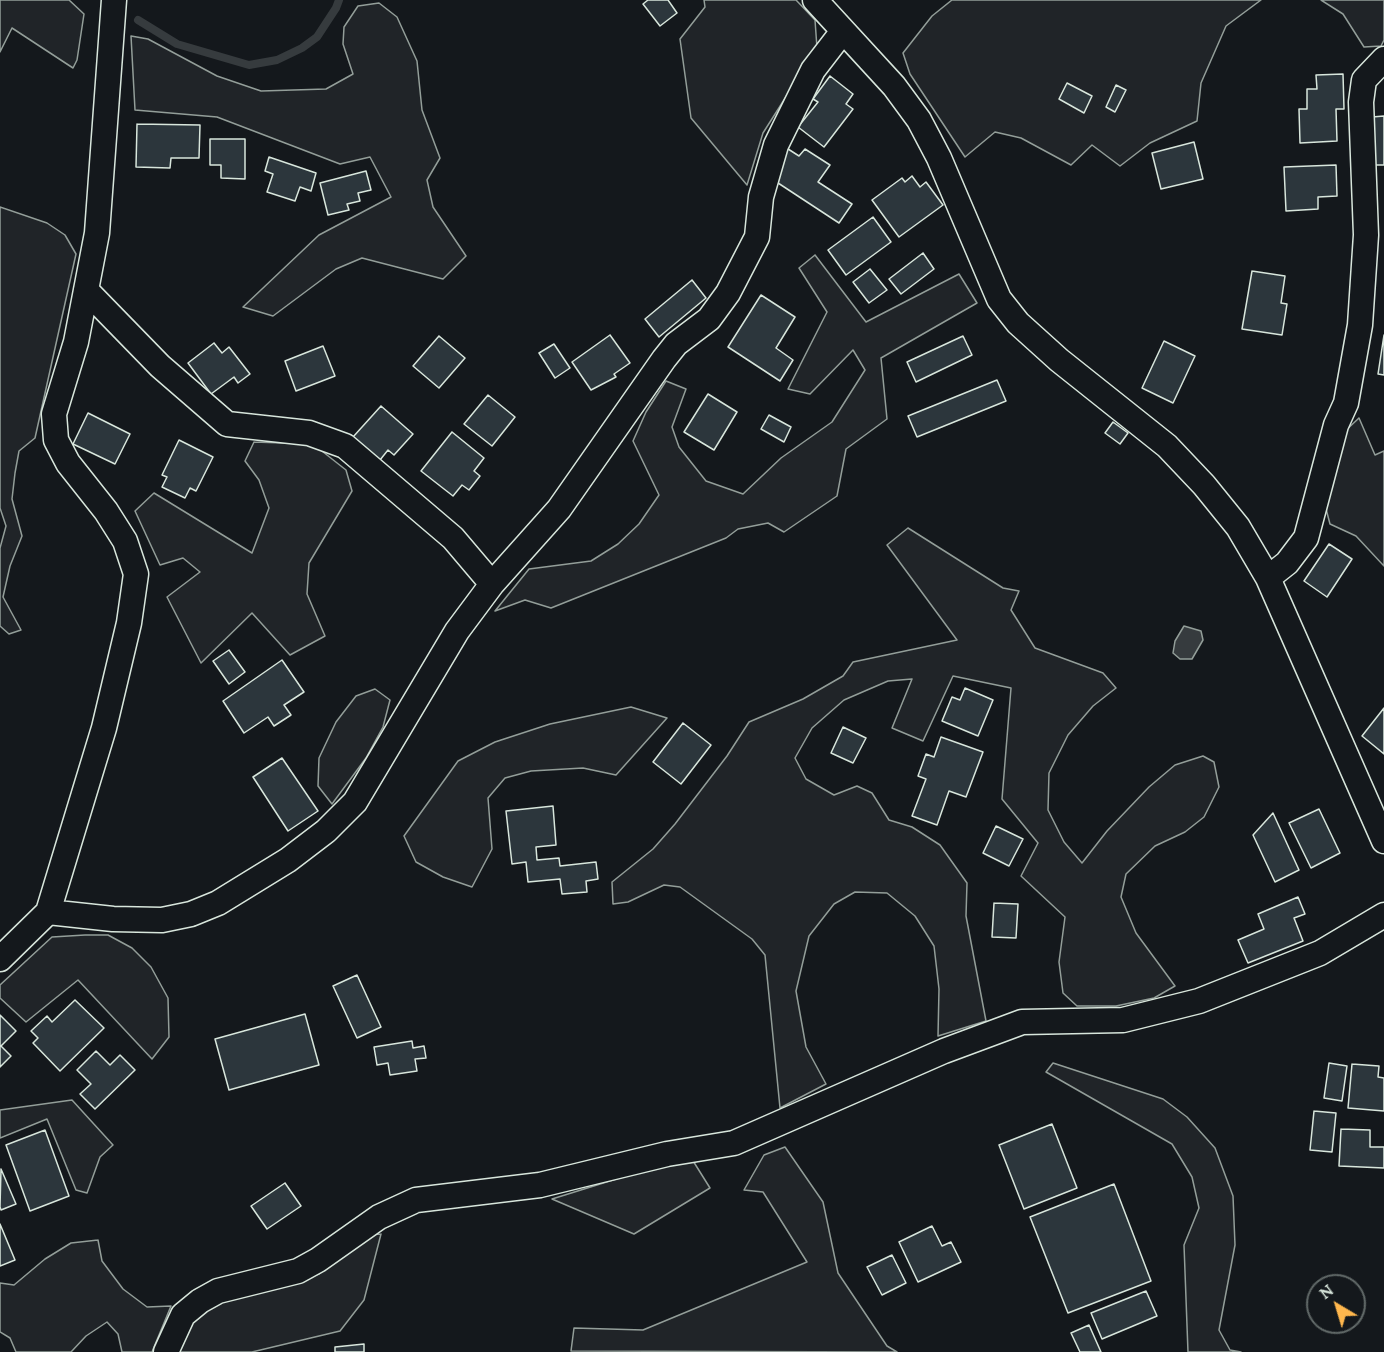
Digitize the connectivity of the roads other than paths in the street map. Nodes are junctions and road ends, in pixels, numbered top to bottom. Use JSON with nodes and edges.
{"nodes":[{"id":1,"x":114,"y":0,"type":"edge"},
{"id":2,"x":815,"y":0,"type":"edge"},
{"id":3,"x":843,"y":31,"type":"junction"},
{"id":4,"x":1384,"y":59,"type":"edge"},
{"id":5,"x":86,"y":290,"type":"junction"},
{"id":6,"x":1268,"y":578,"type":"junction"},
{"id":7,"x":492,"y":584,"type":"junction"},
{"id":8,"x":1384,"y":841,"type":"edge"},
{"id":9,"x":48,"y":912,"type":"junction"},
{"id":10,"x":1384,"y":915,"type":"edge"},
{"id":11,"x":0,"y":959,"type":"edge"},
{"id":12,"x":166,"y":1352,"type":"edge"}],
"edges":[{"from":1,"to":5,"type":"street"},
{"from":2,"to":3,"type":"street"},
{"from":3,"to":6,"type":"street"},
{"from":3,"to":7,"type":"street"},
{"from":4,"to":6,"type":"street"},
{"from":5,"to":7,"type":"street"},
{"from":5,"to":9,"type":"street"},
{"from":6,"to":8,"type":"street"},
{"from":7,"to":9,"type":"street"},
{"from":9,"to":11,"type":"street"},
{"from":10,"to":12,"type":"street"}]}
